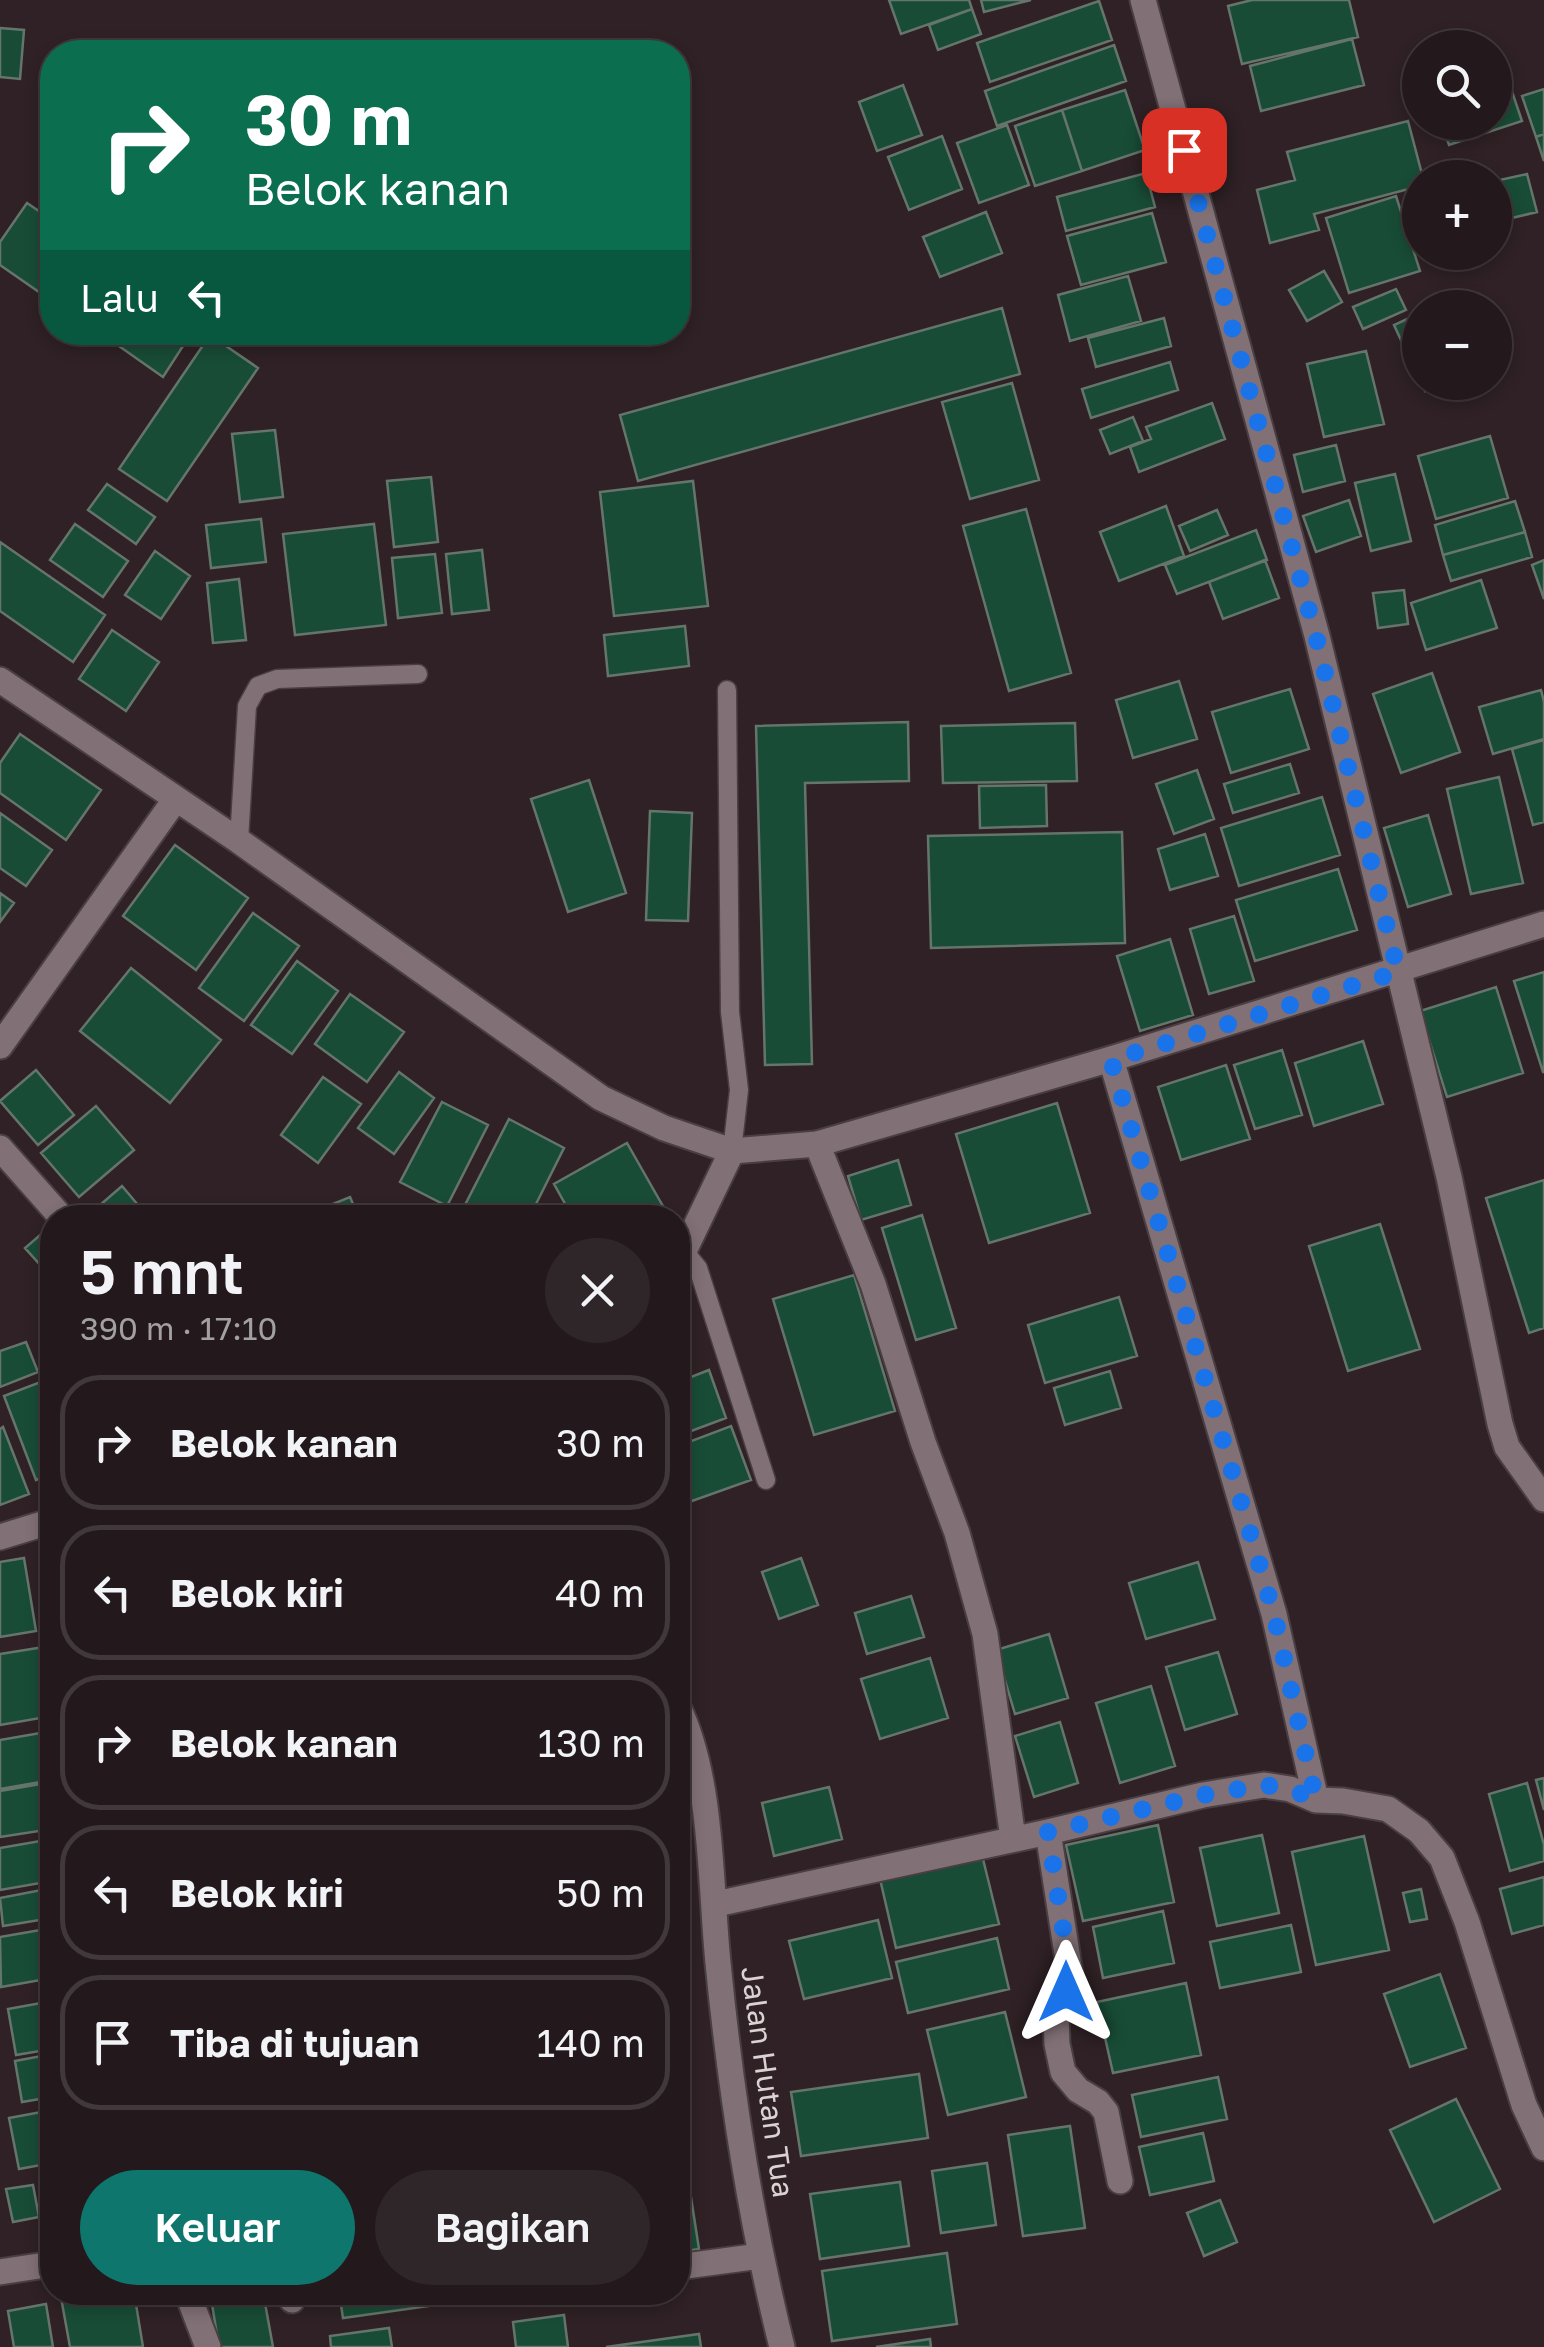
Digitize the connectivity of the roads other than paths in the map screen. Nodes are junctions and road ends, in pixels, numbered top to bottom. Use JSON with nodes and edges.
{"nodes":[{"id":1,"x":1142,"y":0,"type":"edge"},
{"id":2,"x":418,"y":674,"type":"dead end"},
{"id":3,"x":0,"y":680,"type":"edge"},
{"id":4,"x":727,"y":690,"type":"dead end"},
{"id":5,"x":175,"y":800,"type":"junction"},
{"id":6,"x":239,"y":842,"type":"junction"},
{"id":7,"x":1544,"y":924,"type":"edge"},
{"id":8,"x":1398,"y":972,"type":"junction"},
{"id":9,"x":0,"y":1046,"type":"edge"},
{"id":10,"x":1111,"y":1060,"type":"junction"},
{"id":11,"x":817,"y":1144,"type":"junction"},
{"id":12,"x":0,"y":1148,"type":"edge"},
{"id":13,"x":732,"y":1151,"type":"junction"},
{"id":14,"x":50,"y":1205,"type":"edge"},
{"id":15,"x":690,"y":1237,"type":"edge"},
{"id":16,"x":690,"y":1262,"type":"edge"},
{"id":17,"x":766,"y":1480,"type":"dead end"},
{"id":18,"x":1544,"y":1499,"type":"edge"},
{"id":19,"x":40,"y":1525,"type":"edge"},
{"id":20,"x":0,"y":1537,"type":"edge"},
{"id":21,"x":690,"y":1748,"type":"edge"},
{"id":22,"x":1316,"y":1800,"type":"junction"},
{"id":23,"x":1048,"y":1832,"type":"junction"},
{"id":24,"x":1013,"y":1839,"type":"junction"},
{"id":25,"x":716,"y":1904,"type":"junction"},
{"id":26,"x":1544,"y":2148,"type":"edge"},
{"id":27,"x":1120,"y":2181,"type":"dead end"},
{"id":28,"x":760,"y":2256,"type":"junction"},
{"id":29,"x":690,"y":2265,"type":"edge"},
{"id":30,"x":40,"y":2266,"type":"edge"},
{"id":31,"x":0,"y":2272,"type":"edge"},
{"id":32,"x":192,"y":2305,"type":"edge"},
{"id":33,"x":208,"y":2347,"type":"edge"},
{"id":34,"x":782,"y":2347,"type":"edge"}],
"edges":[{"from":1,"to":8,"type":"street"},
{"from":2,"to":6,"type":"lane"},
{"from":3,"to":5,"type":"street"},
{"from":4,"to":13,"type":"lane"},
{"from":5,"to":6,"type":"street"},
{"from":5,"to":9,"type":"street"},
{"from":6,"to":13,"type":"street"},
{"from":7,"to":8,"type":"street"},
{"from":8,"to":10,"type":"street"},
{"from":8,"to":18,"type":"street"},
{"from":10,"to":11,"type":"street"},
{"from":10,"to":22,"type":"street"},
{"from":11,"to":13,"type":"street"},
{"from":11,"to":24,"type":"street"},
{"from":12,"to":14,"type":"street"},
{"from":13,"to":15,"type":"street"},
{"from":16,"to":17,"type":"lane"},
{"from":19,"to":20,"type":"street"},
{"from":21,"to":25,"type":"street","name":"Jalan Hutan Tua"},
{"from":22,"to":23,"type":"street"},
{"from":22,"to":26,"type":"street"},
{"from":23,"to":24,"type":"street"},
{"from":23,"to":27,"type":"street"},
{"from":24,"to":25,"type":"street"},
{"from":25,"to":28,"type":"street","name":"Jalan Hutan Tua"},
{"from":28,"to":29,"type":"street"},
{"from":28,"to":34,"type":"street","name":"Jalan Hutan Tua"},
{"from":30,"to":31,"type":"street"},
{"from":32,"to":33,"type":"street"}]}
